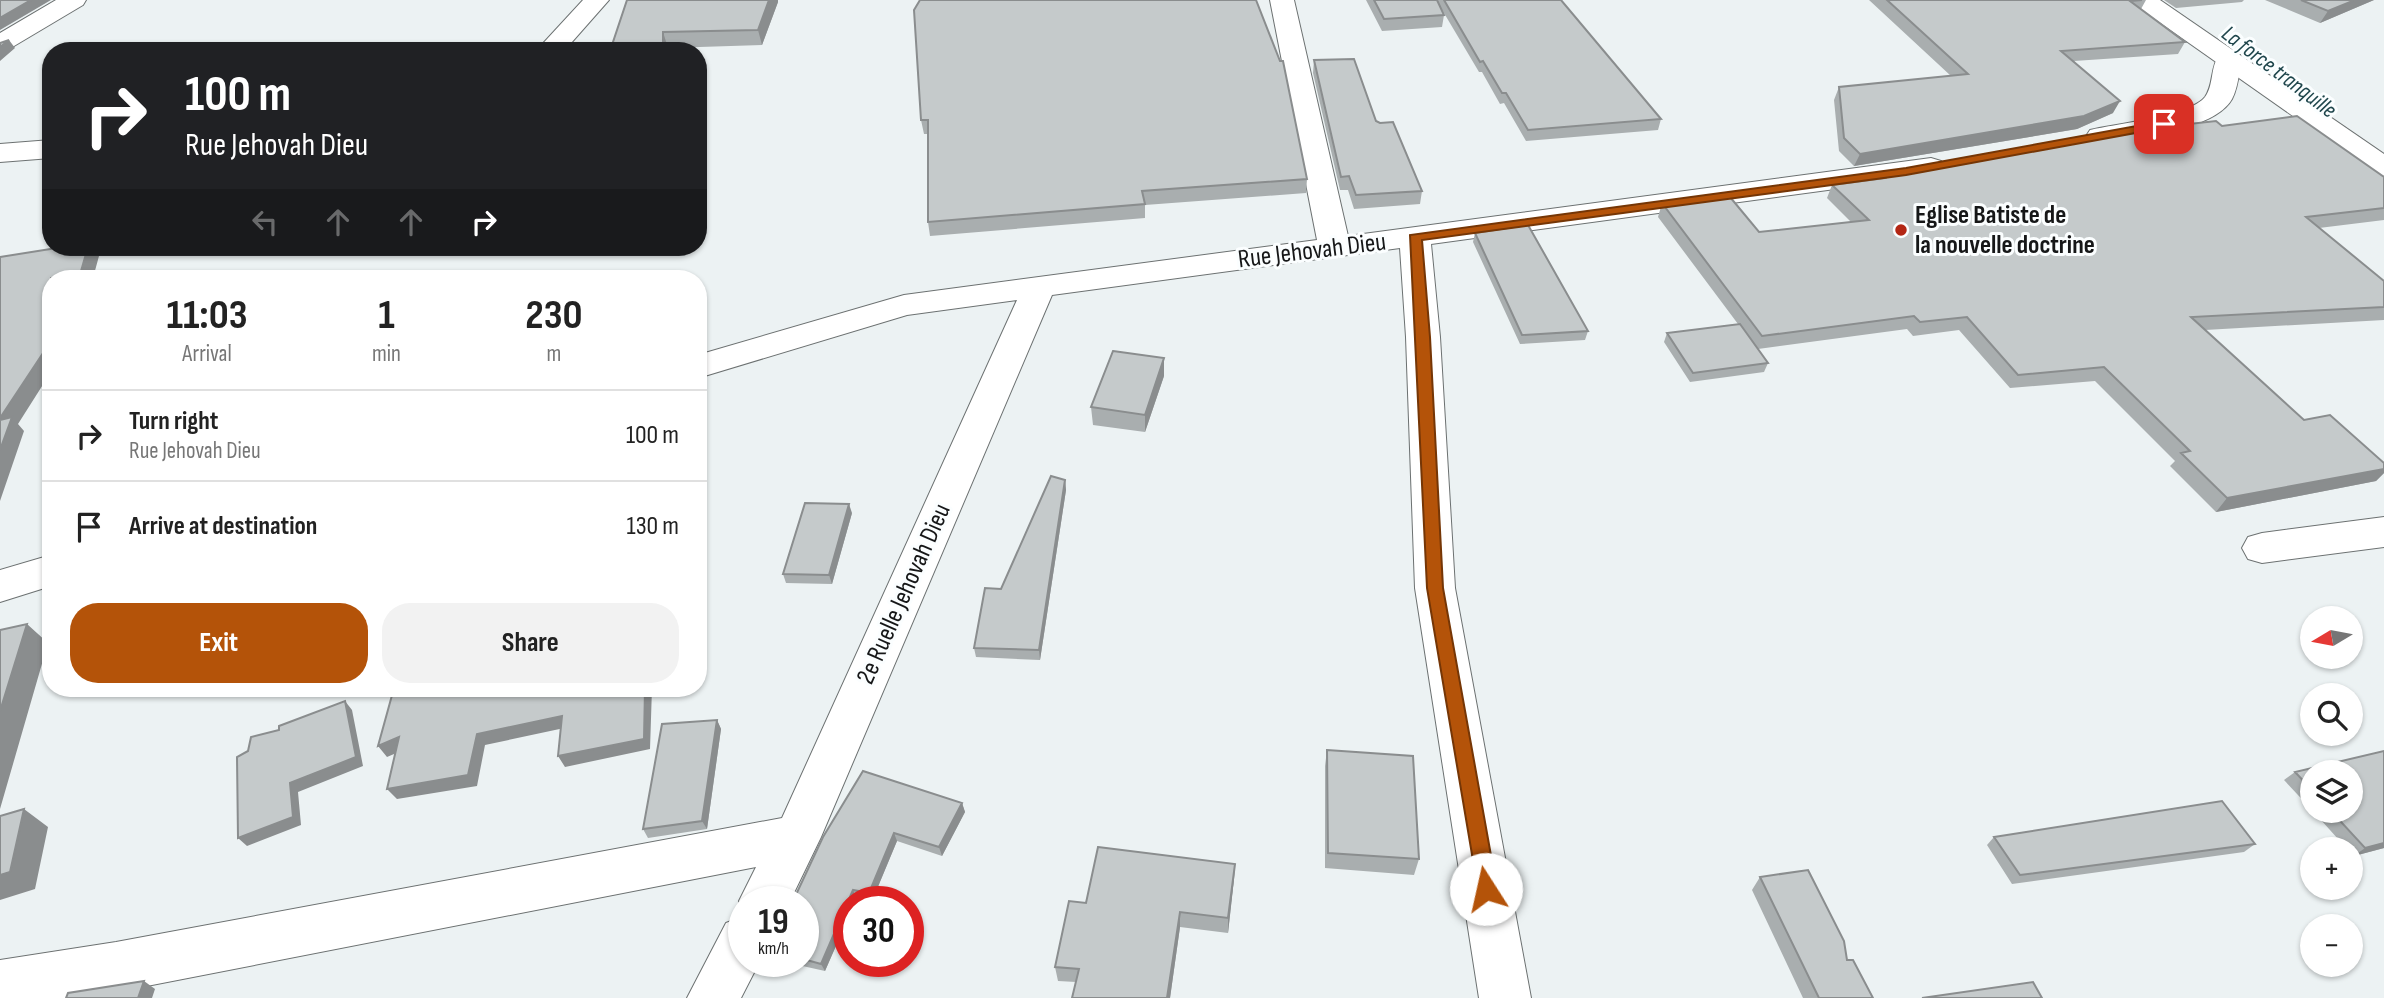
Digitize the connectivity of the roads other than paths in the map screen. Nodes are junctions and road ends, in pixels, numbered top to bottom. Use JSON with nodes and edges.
{"nodes":[{"id":1,"x":74,"y":0,"type":"edge"},
{"id":2,"x":597,"y":0,"type":"edge"},
{"id":3,"x":1282,"y":0,"type":"edge"},
{"id":4,"x":2144,"y":0,"type":"edge"},
{"id":5,"x":557,"y":42,"type":"edge"},
{"id":6,"x":0,"y":44,"type":"edge"},
{"id":7,"x":2228,"y":61,"type":"junction"},
{"id":8,"x":2069,"y":141,"type":"edge"},
{"id":9,"x":42,"y":150,"type":"edge"},
{"id":10,"x":0,"y":153,"type":"edge"},
{"id":11,"x":1961,"y":162,"type":"edge"},
{"id":12,"x":2384,"y":167,"type":"edge"},
{"id":13,"x":1415,"y":237,"type":"junction"},
{"id":14,"x":1335,"y":249,"type":"junction"},
{"id":15,"x":1040,"y":285,"type":"junction"},
{"id":16,"x":707,"y":364,"type":"edge"},
{"id":17,"x":2384,"y":532,"type":"edge"},
{"id":18,"x":2262,"y":548,"type":"dead end"},
{"id":19,"x":42,"y":572,"type":"edge"},
{"id":20,"x":0,"y":586,"type":"edge"},
{"id":21,"x":797,"y":837,"type":"junction"},
{"id":22,"x":772,"y":886,"type":"edge"},
{"id":23,"x":728,"y":970,"type":"edge"},
{"id":24,"x":0,"y":986,"type":"edge"},
{"id":25,"x":713,"y":998,"type":"edge"},
{"id":26,"x":1505,"y":998,"type":"edge"}],
"edges":[{"from":1,"to":6,"type":"street"},
{"from":2,"to":5,"type":"street"},
{"from":3,"to":14,"type":"street"},
{"from":4,"to":7,"type":"street"},
{"from":7,"to":8,"type":"street"},
{"from":7,"to":12,"type":"street"},
{"from":9,"to":10,"type":"street"},
{"from":11,"to":13,"type":"street","name":"Rue Jehovah Dieu"},
{"from":13,"to":14,"type":"street","name":"Rue Jehovah Dieu"},
{"from":13,"to":26,"type":"street"},
{"from":14,"to":15,"type":"street","name":"Rue Jehovah Dieu"},
{"from":15,"to":16,"type":"street","name":"Rue Jehovah Dieu"},
{"from":15,"to":21,"type":"street","name":"2e Ruelle Jehovah Dieu"},
{"from":17,"to":18,"type":"street"},
{"from":19,"to":20,"type":"street"},
{"from":21,"to":22,"type":"street","name":"2e Ruelle Jehovah Dieu"},
{"from":21,"to":24,"type":"street"},
{"from":23,"to":25,"type":"street"}]}
